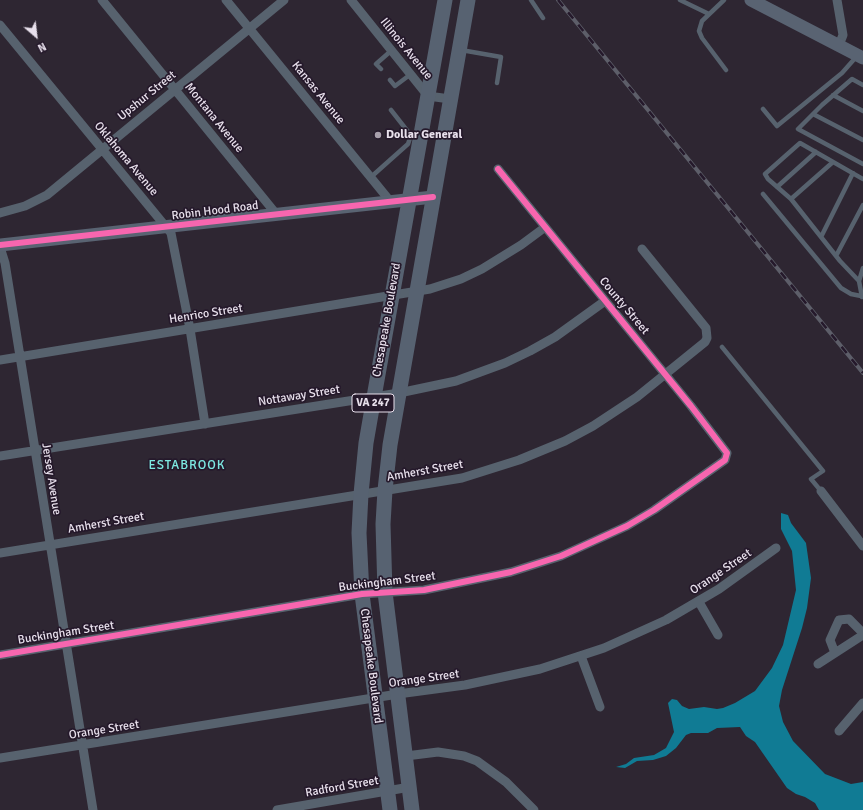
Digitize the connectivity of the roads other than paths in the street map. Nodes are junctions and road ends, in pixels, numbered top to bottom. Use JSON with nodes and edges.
{"nodes":[{"id":1,"x":102,"y":0,"type":"edge"},
{"id":2,"x":226,"y":0,"type":"edge"},
{"id":3,"x":284,"y":0,"type":"edge"},
{"id":4,"x":351,"y":0,"type":"edge"},
{"id":5,"x":445,"y":0,"type":"edge"},
{"id":6,"x":468,"y":0,"type":"edge"},
{"id":7,"x":531,"y":0,"type":"edge"},
{"id":8,"x":680,"y":0,"type":"edge"},
{"id":9,"x":724,"y":0,"type":"edge"},
{"id":10,"x":751,"y":0,"type":"edge"},
{"id":11,"x":837,"y":0,"type":"edge"},
{"id":12,"x":709,"y":14,"type":"junction"},
{"id":13,"x":544,"y":18,"type":"dead end"},
{"id":14,"x":0,"y":25,"type":"edge"},
{"id":15,"x":249,"y":28,"type":"junction"},
{"id":16,"x":839,"y":45,"type":"junction"},
{"id":17,"x":392,"y":50,"type":"junction"},
{"id":18,"x":459,"y":50,"type":"junction"},
{"id":19,"x":861,"y":56,"type":"edge"},
{"id":20,"x":380,"y":69,"type":"dead end"},
{"id":21,"x":726,"y":70,"type":"dead end"},
{"id":22,"x":411,"y":74,"type":"junction"},
{"id":23,"x":390,"y":80,"type":"dead end"},
{"id":24,"x":497,"y":83,"type":"dead end"},
{"id":25,"x":863,"y":85,"type":"edge"},
{"id":26,"x":175,"y":89,"type":"junction"},
{"id":27,"x":833,"y":95,"type":"junction"},
{"id":28,"x":428,"y":96,"type":"junction"},
{"id":29,"x":450,"y":99,"type":"junction"},
{"id":30,"x":763,"y":109,"type":"dead end"},
{"id":31,"x":391,"y":110,"type":"dead end"},
{"id":32,"x":863,"y":111,"type":"edge"},
{"id":33,"x":813,"y":114,"type":"junction"},
{"id":34,"x":416,"y":134,"type":"junction"},
{"id":35,"x":863,"y":140,"type":"edge"},
{"id":36,"x":102,"y":149,"type":"junction"},
{"id":37,"x":413,"y":149,"type":"junction"},
{"id":38,"x":816,"y":152,"type":"junction"},
{"id":39,"x":833,"y":162,"type":"junction"},
{"id":40,"x":863,"y":164,"type":"edge"},
{"id":41,"x":498,"y":169,"type":"dead end"},
{"id":42,"x":853,"y":173,"type":"junction"},
{"id":43,"x":370,"y":177,"type":"junction"},
{"id":44,"x":863,"y":179,"type":"edge"},
{"id":45,"x":777,"y":187,"type":"junction"},
{"id":46,"x":763,"y":194,"type":"dead end"},
{"id":47,"x":433,"y":197,"type":"junction"},
{"id":48,"x":409,"y":199,"type":"junction"},
{"id":49,"x":791,"y":200,"type":"junction"},
{"id":50,"x":390,"y":201,"type":"junction"},
{"id":51,"x":863,"y":204,"type":"edge"},
{"id":52,"x":0,"y":213,"type":"edge"},
{"id":53,"x":277,"y":215,"type":"junction"},
{"id":54,"x":167,"y":227,"type":"junction"},
{"id":55,"x":544,"y":228,"type":"junction"},
{"id":56,"x":821,"y":237,"type":"junction"},
{"id":57,"x":0,"y":246,"type":"edge"},
{"id":58,"x":642,"y":249,"type":"dead end"},
{"id":59,"x":836,"y":256,"type":"junction"},
{"id":60,"x":863,"y":268,"type":"edge"},
{"id":61,"x":859,"y":281,"type":"junction"},
{"id":62,"x":416,"y":291,"type":"junction"},
{"id":63,"x":392,"y":295,"type":"junction"},
{"id":64,"x":862,"y":297,"type":"edge"},
{"id":65,"x":605,"y":301,"type":"junction"},
{"id":66,"x":190,"y":329,"type":"junction"},
{"id":67,"x":722,"y":347,"type":"dead end"},
{"id":68,"x":20,"y":357,"type":"junction"},
{"id":69,"x":0,"y":360,"type":"edge"},
{"id":70,"x":666,"y":374,"type":"junction"},
{"id":71,"x":398,"y":393,"type":"junction"},
{"id":72,"x":374,"y":397,"type":"junction"},
{"id":73,"x":205,"y":424,"type":"junction"},
{"id":74,"x":35,"y":451,"type":"junction"},
{"id":75,"x":0,"y":456,"type":"edge"},
{"id":76,"x":725,"y":460,"type":"joint"},
{"id":77,"x":384,"y":490,"type":"junction"},
{"id":78,"x":821,"y":491,"type":"joint"},
{"id":79,"x":361,"y":494,"type":"junction"},
{"id":80,"x":50,"y":545,"type":"junction"},
{"id":81,"x":863,"y":546,"type":"edge"},
{"id":82,"x":776,"y":548,"type":"dead end"},
{"id":83,"x":0,"y":552,"type":"edge"},
{"id":84,"x":386,"y":592,"type":"junction"},
{"id":85,"x":362,"y":594,"type":"junction"},
{"id":86,"x":699,"y":602,"type":"junction"},
{"id":87,"x":863,"y":634,"type":"edge"},
{"id":88,"x":718,"y":635,"type":"dead end"},
{"id":89,"x":65,"y":644,"type":"junction"},
{"id":90,"x":836,"y":653,"type":"junction"},
{"id":91,"x":0,"y":655,"type":"edge"},
{"id":92,"x":581,"y":656,"type":"junction"},
{"id":93,"x":818,"y":664,"type":"dead end"},
{"id":94,"x":398,"y":694,"type":"junction"},
{"id":95,"x":375,"y":698,"type":"junction"},
{"id":96,"x":863,"y":703,"type":"edge"},
{"id":97,"x":600,"y":707,"type":"dead end"},
{"id":98,"x":839,"y":731,"type":"dead end"},
{"id":99,"x":82,"y":746,"type":"junction"},
{"id":100,"x":406,"y":756,"type":"junction"},
{"id":101,"x":0,"y":758,"type":"edge"},
{"id":102,"x":410,"y":787,"type":"junction"},
{"id":103,"x":388,"y":792,"type":"junction"},
{"id":104,"x":93,"y":810,"type":"edge"},
{"id":105,"x":277,"y":810,"type":"edge"},
{"id":106,"x":390,"y":810,"type":"edge"},
{"id":107,"x":412,"y":810,"type":"edge"},
{"id":108,"x":534,"y":810,"type":"edge"}],
"edges":[{"from":1,"to":26,"type":"street","name":"Montana Avenue"},
{"from":2,"to":15,"type":"street","name":"Kansas Avenue"},
{"from":3,"to":15,"type":"street","name":"Upshur Street"},
{"from":4,"to":17,"type":"street","name":"Illinois Avenue"},
{"from":5,"to":28,"type":"main road","name":"Chesapeake Boulevard","number":"VA 247"},
{"from":6,"to":18,"type":"main road","name":"Chesapeake Boulevard","number":"VA 247"},
{"from":7,"to":13,"type":"lane"},
{"from":8,"to":12,"type":"lane"},
{"from":9,"to":12,"type":"lane"},
{"from":10,"to":16,"type":"street"},
{"from":11,"to":16,"type":"street"},
{"from":12,"to":21,"type":"lane"},
{"from":14,"to":36,"type":"street","name":"Oklahoma Avenue"},
{"from":15,"to":26,"type":"street","name":"Upshur Street"},
{"from":15,"to":43,"type":"street","name":"Kansas Avenue"},
{"from":16,"to":19,"type":"street"},
{"from":17,"to":20,"type":"lane"},
{"from":17,"to":22,"type":"street","name":"Illinois Avenue"},
{"from":18,"to":24,"type":"lane"},
{"from":18,"to":29,"type":"main road","name":"Chesapeake Boulevard","number":"VA 247"},
{"from":19,"to":30,"type":"lane"},
{"from":22,"to":23,"type":"lane"},
{"from":22,"to":28,"type":"street","name":"Illinois Avenue"},
{"from":25,"to":27,"type":"lane"},
{"from":26,"to":36,"type":"street","name":"Upshur Street"},
{"from":26,"to":53,"type":"street","name":"Montana Avenue"},
{"from":27,"to":32,"type":"lane"},
{"from":27,"to":33,"type":"lane"},
{"from":28,"to":29,"type":"street","name":"Illinois Avenue"},
{"from":28,"to":34,"type":"main road","name":"Chesapeake Boulevard","number":"VA 247"},
{"from":29,"to":47,"type":"main road","name":"Chesapeake Boulevard","number":"VA 247"},
{"from":31,"to":34,"type":"lane"},
{"from":33,"to":35,"type":"lane"},
{"from":33,"to":40,"type":"lane"},
{"from":34,"to":37,"type":"main road","name":"Chesapeake Boulevard","number":"VA 247"},
{"from":36,"to":52,"type":"street","name":"Upshur Street"},
{"from":36,"to":54,"type":"street","name":"Oklahoma Avenue"},
{"from":37,"to":43,"type":"lane"},
{"from":37,"to":48,"type":"main road","name":"Chesapeake Boulevard","number":"VA 247"},
{"from":38,"to":39,"type":"lane"},
{"from":38,"to":45,"type":"lane"},
{"from":38,"to":45,"type":"lane"},
{"from":39,"to":42,"type":"lane"},
{"from":39,"to":49,"type":"lane"},
{"from":41,"to":55,"type":"street","name":"County Street"},
{"from":42,"to":44,"type":"lane"},
{"from":42,"to":56,"type":"lane"},
{"from":43,"to":50,"type":"street","name":"Kansas Avenue"},
{"from":45,"to":49,"type":"lane"},
{"from":46,"to":64,"type":"lane"},
{"from":47,"to":48,"type":"street","name":"Robin Hood Road"},
{"from":47,"to":62,"type":"main road","name":"Chesapeake Boulevard","number":"VA 247"},
{"from":48,"to":50,"type":"street","name":"Robin Hood Road"},
{"from":48,"to":63,"type":"main road","name":"Chesapeake Boulevard","number":"VA 247"},
{"from":49,"to":56,"type":"lane"},
{"from":50,"to":53,"type":"street","name":"Robin Hood Road"},
{"from":51,"to":59,"type":"lane"},
{"from":53,"to":54,"type":"street","name":"Robin Hood Road"},
{"from":54,"to":57,"type":"street","name":"Robin Hood Road"},
{"from":54,"to":66,"type":"street","name":"Oklahoma Avenue"},
{"from":55,"to":62,"type":"street"},
{"from":55,"to":65,"type":"street","name":"County Street"},
{"from":56,"to":59,"type":"lane"},
{"from":57,"to":68,"type":"street","name":"Jersey Avenue"},
{"from":58,"to":70,"type":"street","name":"Amherst Street"},
{"from":59,"to":61,"type":"lane"},
{"from":60,"to":61,"type":"lane"},
{"from":61,"to":64,"type":"lane"},
{"from":62,"to":63,"type":"street","name":"Henrico Street"},
{"from":62,"to":71,"type":"main road","name":"Chesapeake Boulevard","number":"VA 247"},
{"from":63,"to":66,"type":"street","name":"Henrico Street"},
{"from":63,"to":72,"type":"main road","name":"Chesapeake Boulevard","number":"VA 247"},
{"from":65,"to":70,"type":"street","name":"County Street"},
{"from":65,"to":71,"type":"street","name":"Nottaway Street"},
{"from":66,"to":68,"type":"street","name":"Henrico Street"},
{"from":66,"to":73,"type":"street","name":"Oklahoma Avenue"},
{"from":67,"to":78,"type":"lane"},
{"from":68,"to":69,"type":"street","name":"Henrico Street"},
{"from":68,"to":74,"type":"street","name":"Jersey Avenue"},
{"from":70,"to":76,"type":"street","name":"County Street"},
{"from":70,"to":77,"type":"street","name":"Amherst Street"},
{"from":71,"to":72,"type":"street","name":"Nottaway Street"},
{"from":71,"to":77,"type":"main road","name":"Chesapeake Boulevard","number":"VA 247"},
{"from":72,"to":73,"type":"street","name":"Nottaway Street"},
{"from":72,"to":79,"type":"main road","name":"Chesapeake Boulevard","number":"VA 247"},
{"from":73,"to":74,"type":"street","name":"Nottaway Street"},
{"from":74,"to":75,"type":"street","name":"Nottaway Street"},
{"from":74,"to":80,"type":"street","name":"Jersey Avenue"},
{"from":76,"to":84,"type":"street","name":"Buckingham Street"},
{"from":77,"to":79,"type":"street","name":"Amherst Street"},
{"from":77,"to":84,"type":"main road","name":"Chesapeake Boulevard","number":"VA 247"},
{"from":78,"to":81,"type":"street"},
{"from":79,"to":80,"type":"street","name":"Amherst Street"},
{"from":79,"to":85,"type":"main road","name":"Chesapeake Boulevard","number":"VA 247"},
{"from":80,"to":83,"type":"street","name":"Amherst Street"},
{"from":80,"to":89,"type":"street","name":"Jersey Avenue"},
{"from":82,"to":86,"type":"street","name":"Orange Street"},
{"from":84,"to":85,"type":"street","name":"Buckingham Street"},
{"from":84,"to":94,"type":"main road","name":"Chesapeake Boulevard","number":"VA 247"},
{"from":85,"to":89,"type":"street","name":"Buckingham Street"},
{"from":85,"to":95,"type":"main road","name":"Chesapeake Boulevard","number":"VA 247"},
{"from":86,"to":88,"type":"street"},
{"from":86,"to":92,"type":"street","name":"Orange Street"},
{"from":87,"to":90,"type":"street"},
{"from":87,"to":90,"type":"street"},
{"from":89,"to":91,"type":"street","name":"Buckingham Street"},
{"from":89,"to":99,"type":"street","name":"Jersey Avenue"},
{"from":90,"to":93,"type":"street"},
{"from":92,"to":94,"type":"street","name":"Orange Street"},
{"from":92,"to":97,"type":"street"},
{"from":94,"to":95,"type":"street","name":"Orange Street"},
{"from":94,"to":100,"type":"main road","name":"Chesapeake Boulevard","number":"VA 247"},
{"from":95,"to":99,"type":"street","name":"Orange Street"},
{"from":95,"to":103,"type":"main road","name":"Chesapeake Boulevard","number":"VA 247"},
{"from":96,"to":98,"type":"street"},
{"from":99,"to":101,"type":"street","name":"Orange Street"},
{"from":99,"to":104,"type":"street","name":"Jersey Avenue"},
{"from":100,"to":102,"type":"main road","name":"Chesapeake Boulevard","number":"VA 247"},
{"from":100,"to":108,"type":"street"},
{"from":102,"to":103,"type":"street","name":"Radford Street"},
{"from":102,"to":107,"type":"main road","name":"Chesapeake Boulevard","number":"VA 247"},
{"from":103,"to":105,"type":"street","name":"Radford Street"},
{"from":103,"to":106,"type":"main road","name":"Chesapeake Boulevard","number":"VA 247"}]}
